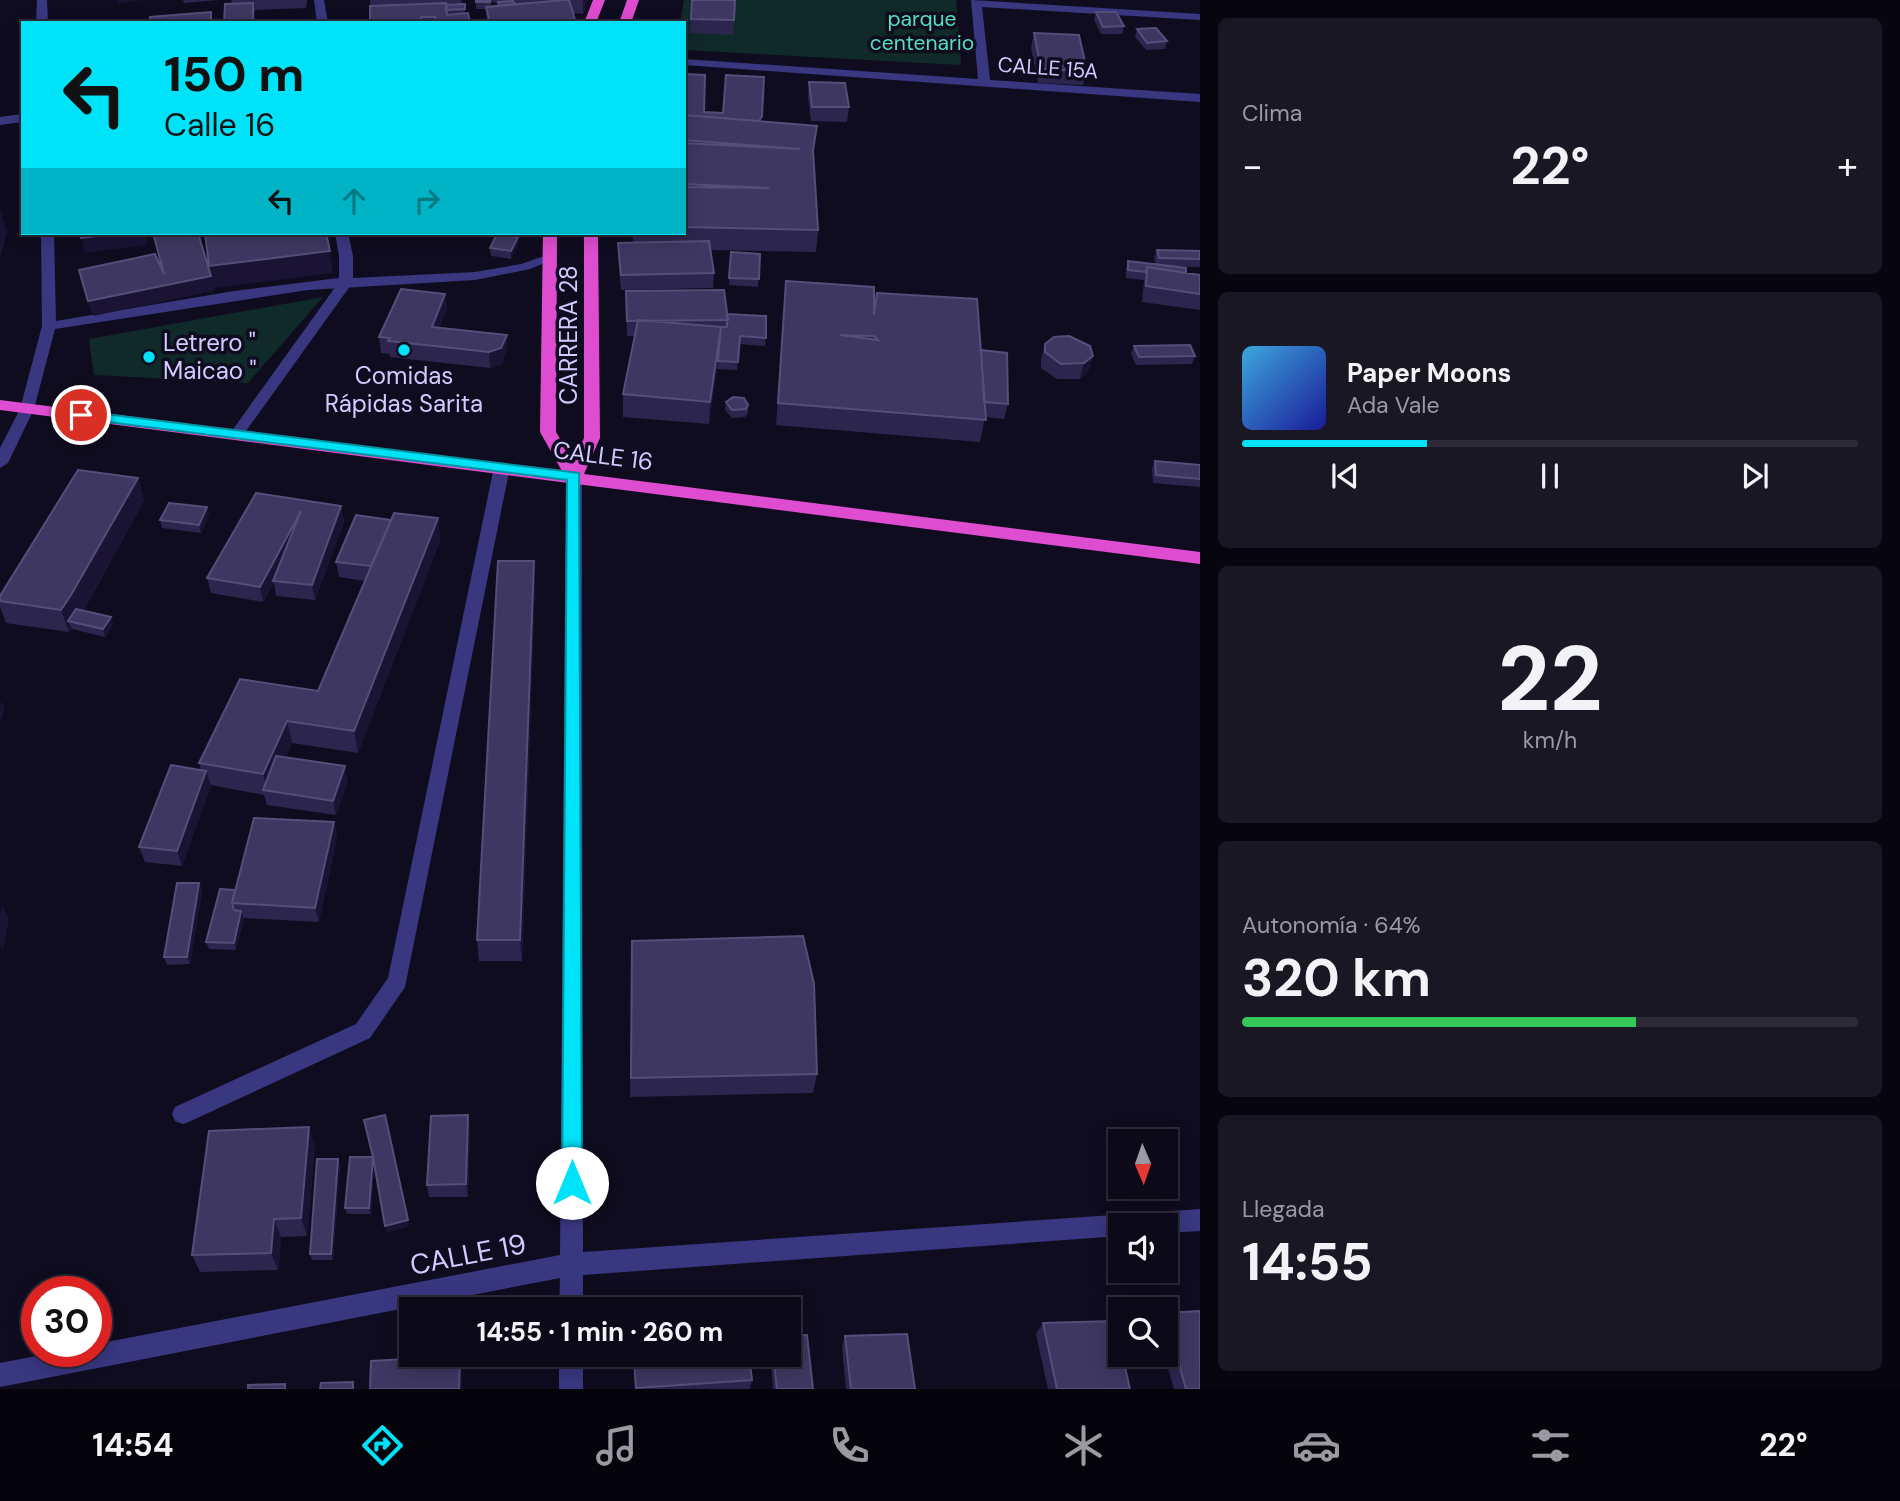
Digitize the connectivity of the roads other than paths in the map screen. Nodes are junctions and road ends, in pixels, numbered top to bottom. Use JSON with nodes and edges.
{"nodes":[{"id":1,"x":42,"y":0,"type":"edge"},
{"id":2,"x":319,"y":0,"type":"edge"},
{"id":3,"x":599,"y":0,"type":"edge"},
{"id":4,"x":633,"y":0,"type":"edge"},
{"id":5,"x":976,"y":1,"type":"edge"},
{"id":6,"x":1200,"y":18,"type":"edge"},
{"id":7,"x":42,"y":21,"type":"edge"},
{"id":8,"x":323,"y":21,"type":"edge"},
{"id":9,"x":591,"y":21,"type":"edge"},
{"id":10,"x":626,"y":21,"type":"edge"},
{"id":11,"x":686,"y":62,"type":"edge"},
{"id":12,"x":984,"y":83,"type":"junction"},
{"id":13,"x":1200,"y":98,"type":"edge"},
{"id":14,"x":21,"y":118,"type":"edge"},
{"id":15,"x":0,"y":121,"type":"edge"},
{"id":16,"x":47,"y":235,"type":"edge"},
{"id":17,"x":341,"y":235,"type":"edge"},
{"id":18,"x":550,"y":235,"type":"edge"},
{"id":19,"x":591,"y":235,"type":"edge"},
{"id":20,"x":550,"y":258,"type":"junction"},
{"id":21,"x":346,"y":282,"type":"junction"},
{"id":22,"x":49,"y":327,"type":"junction"},
{"id":23,"x":0,"y":405,"type":"edge"},
{"id":24,"x":27,"y":408,"type":"junction"},
{"id":25,"x":236,"y":435,"type":"junction"},
{"id":26,"x":0,"y":463,"type":"edge"},
{"id":27,"x":502,"y":467,"type":"junction"},
{"id":28,"x":574,"y":477,"type":"junction"},
{"id":29,"x":1200,"y":558,"type":"edge"},
{"id":30,"x":183,"y":1114,"type":"dead end"},
{"id":31,"x":1200,"y":1220,"type":"edge"},
{"id":32,"x":1178,"y":1221,"type":"edge"},
{"id":33,"x":1108,"y":1226,"type":"edge"},
{"id":34,"x":572,"y":1264,"type":"junction"},
{"id":35,"x":571,"y":1297,"type":"edge"},
{"id":36,"x":571,"y":1367,"type":"edge"},
{"id":37,"x":0,"y":1375,"type":"edge"},
{"id":38,"x":571,"y":1389,"type":"edge"}],
"edges":[{"from":1,"to":7,"type":"street"},
{"from":2,"to":8,"type":"street"},
{"from":3,"to":9,"type":"highway"},
{"from":4,"to":10,"type":"highway"},
{"from":5,"to":6,"type":"street"},
{"from":5,"to":12,"type":"street"},
{"from":11,"to":12,"type":"street","name":"CALLE 15A"},
{"from":12,"to":13,"type":"street","name":"CALLE 15A"},
{"from":14,"to":15,"type":"street"},
{"from":16,"to":22,"type":"street"},
{"from":17,"to":21,"type":"street"},
{"from":18,"to":20,"type":"highway","name":"CARRERA 28"},
{"from":19,"to":28,"type":"highway","name":"CARRERA 28"},
{"from":20,"to":21,"type":"street"},
{"from":20,"to":28,"type":"highway","name":"CARRERA 28"},
{"from":21,"to":22,"type":"street"},
{"from":21,"to":25,"type":"street"},
{"from":22,"to":24,"type":"street"},
{"from":23,"to":24,"type":"highway","name":"CALLE 16"},
{"from":24,"to":25,"type":"highway","name":"CALLE 16"},
{"from":24,"to":26,"type":"street"},
{"from":25,"to":27,"type":"highway","name":"CALLE 16"},
{"from":27,"to":28,"type":"highway","name":"CALLE 16"},
{"from":27,"to":30,"type":"street"},
{"from":28,"to":29,"type":"highway","name":"CALLE 16"},
{"from":28,"to":34,"type":"street"},
{"from":31,"to":32,"type":"street","name":"CALLE 19"},
{"from":33,"to":34,"type":"street","name":"CALLE 19"},
{"from":34,"to":35,"type":"street"},
{"from":34,"to":37,"type":"street","name":"CALLE 19"},
{"from":36,"to":38,"type":"street"}]}
